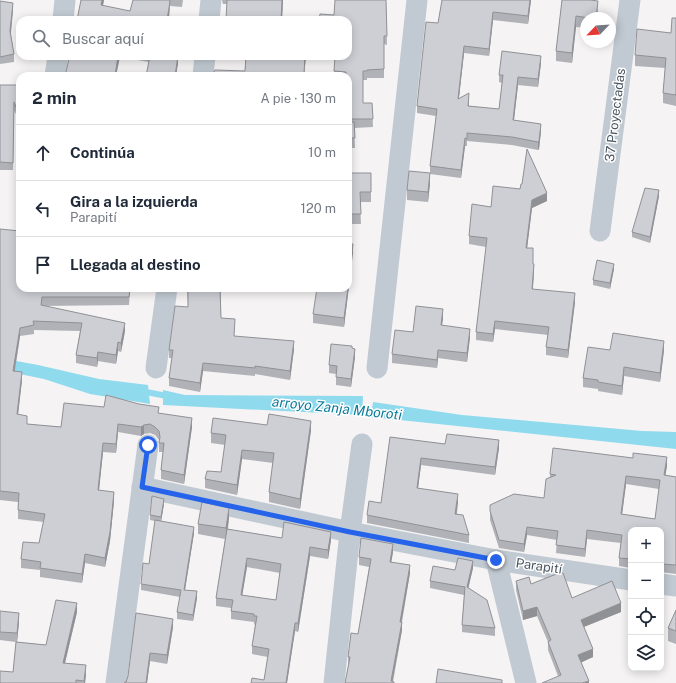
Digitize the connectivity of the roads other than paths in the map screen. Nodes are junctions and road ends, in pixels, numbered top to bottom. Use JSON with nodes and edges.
{"nodes":[{"id":1,"x":65,"y":0,"type":"edge"},
{"id":2,"x":211,"y":0,"type":"edge"},
{"id":3,"x":417,"y":0,"type":"edge"},
{"id":4,"x":630,"y":0,"type":"edge"},
{"id":5,"x":63,"y":16,"type":"edge"},
{"id":6,"x":209,"y":16,"type":"edge"},
{"id":7,"x":57,"y":60,"type":"edge"},
{"id":8,"x":205,"y":60,"type":"edge"},
{"id":9,"x":56,"y":72,"type":"edge"},
{"id":10,"x":203,"y":72,"type":"edge"},
{"id":11,"x":600,"y":230,"type":"dead end"},
{"id":12,"x":166,"y":292,"type":"edge"},
{"id":13,"x":156,"y":368,"type":"dead end"},
{"id":14,"x":377,"y":368,"type":"dead end"},
{"id":15,"x":362,"y":444,"type":"dead end"},
{"id":16,"x":148,"y":445,"type":"dead end"},
{"id":17,"x":142,"y":487,"type":"junction"},
{"id":18,"x":350,"y":532,"type":"junction"},
{"id":19,"x":496,"y":560,"type":"junction"},
{"id":20,"x":628,"y":580,"type":"edge"},
{"id":21,"x":664,"y":584,"type":"edge"},
{"id":22,"x":676,"y":586,"type":"edge"},
{"id":23,"x":116,"y":683,"type":"edge"},
{"id":24,"x":334,"y":683,"type":"edge"},
{"id":25,"x":526,"y":683,"type":"edge"}],
"edges":[{"from":1,"to":5,"type":"street"},
{"from":2,"to":6,"type":"street"},
{"from":3,"to":14,"type":"street"},
{"from":4,"to":11,"type":"street","name":"37 Proyectadas"},
{"from":7,"to":9,"type":"street"},
{"from":8,"to":10,"type":"street"},
{"from":12,"to":13,"type":"street"},
{"from":15,"to":18,"type":"street"},
{"from":16,"to":17,"type":"street"},
{"from":17,"to":18,"type":"street","name":"Parapití"},
{"from":17,"to":23,"type":"street"},
{"from":18,"to":19,"type":"street","name":"Parapití"},
{"from":18,"to":24,"type":"street"},
{"from":19,"to":20,"type":"street","name":"Parapití"},
{"from":19,"to":25,"type":"street"},
{"from":21,"to":22,"type":"street"}]}
